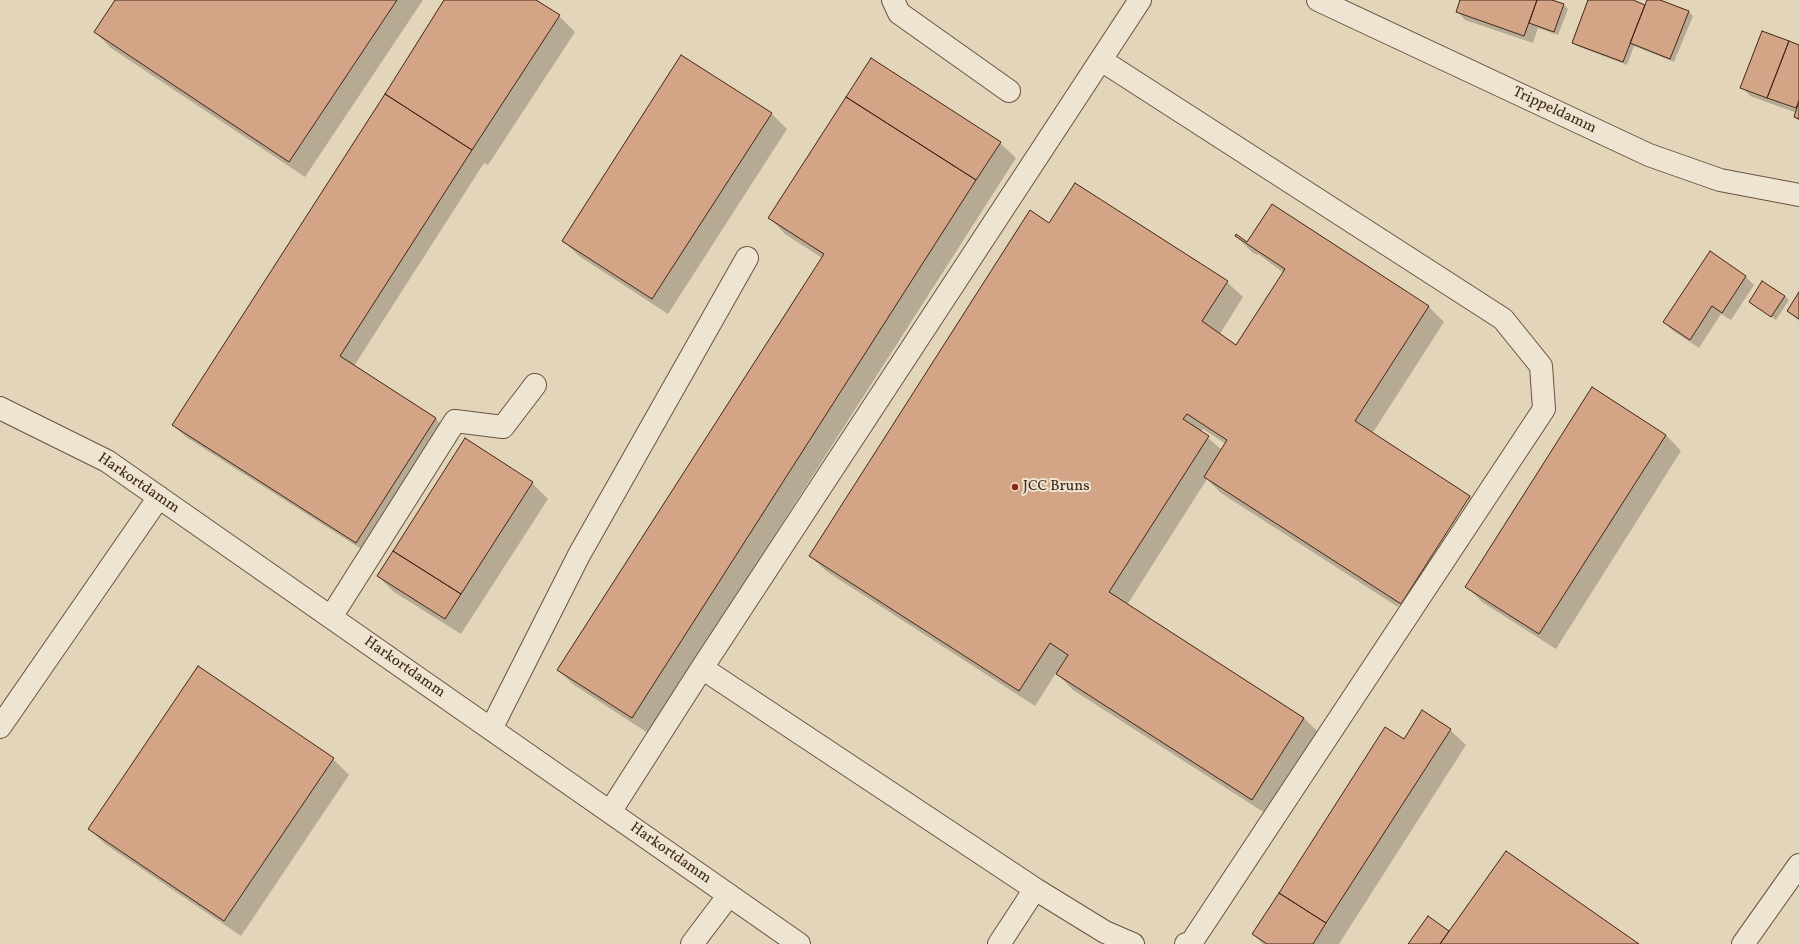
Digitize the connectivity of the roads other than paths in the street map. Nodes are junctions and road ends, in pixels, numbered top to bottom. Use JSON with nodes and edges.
{"nodes":[{"id":1,"x":893,"y":0,"type":"edge"},
{"id":2,"x":1140,"y":0,"type":"edge"},
{"id":3,"x":1318,"y":0,"type":"edge"},
{"id":4,"x":1101,"y":60,"type":"junction"},
{"id":5,"x":1009,"y":91,"type":"dead end"},
{"id":6,"x":1799,"y":195,"type":"edge"},
{"id":7,"x":747,"y":258,"type":"dead end"},
{"id":8,"x":535,"y":385,"type":"dead end"},
{"id":9,"x":0,"y":408,"type":"edge"},
{"id":10,"x":159,"y":497,"type":"junction"},
{"id":11,"x":330,"y":617,"type":"junction"},
{"id":12,"x":702,"y":668,"type":"junction"},
{"id":13,"x":0,"y":727,"type":"edge"},
{"id":14,"x":491,"y":729,"type":"junction"},
{"id":15,"x":610,"y":812,"type":"junction"},
{"id":16,"x":1799,"y":865,"type":"edge"},
{"id":17,"x":1035,"y":889,"type":"junction"},
{"id":18,"x":729,"y":895,"type":"junction"},
{"id":19,"x":692,"y":944,"type":"edge"},
{"id":20,"x":799,"y":944,"type":"edge"},
{"id":21,"x":999,"y":944,"type":"edge"},
{"id":22,"x":1133,"y":944,"type":"edge"},
{"id":23,"x":1186,"y":944,"type":"edge"},
{"id":24,"x":1743,"y":944,"type":"edge"}],
"edges":[{"from":1,"to":5,"type":"street"},
{"from":2,"to":4,"type":"street"},
{"from":3,"to":6,"type":"street","name":"Trippeldamm"},
{"from":4,"to":12,"type":"street"},
{"from":4,"to":23,"type":"street"},
{"from":7,"to":14,"type":"street"},
{"from":8,"to":11,"type":"street"},
{"from":9,"to":10,"type":"street","name":"Harkortdamm"},
{"from":10,"to":11,"type":"street","name":"Harkortdamm"},
{"from":10,"to":13,"type":"street"},
{"from":11,"to":14,"type":"street","name":"Harkortdamm"},
{"from":12,"to":15,"type":"street"},
{"from":12,"to":17,"type":"street"},
{"from":14,"to":15,"type":"street","name":"Harkortdamm"},
{"from":15,"to":18,"type":"street","name":"Harkortdamm"},
{"from":16,"to":24,"type":"street"},
{"from":17,"to":21,"type":"street"},
{"from":17,"to":22,"type":"street"},
{"from":18,"to":19,"type":"street"},
{"from":18,"to":20,"type":"street","name":"Harkortdamm"}]}
